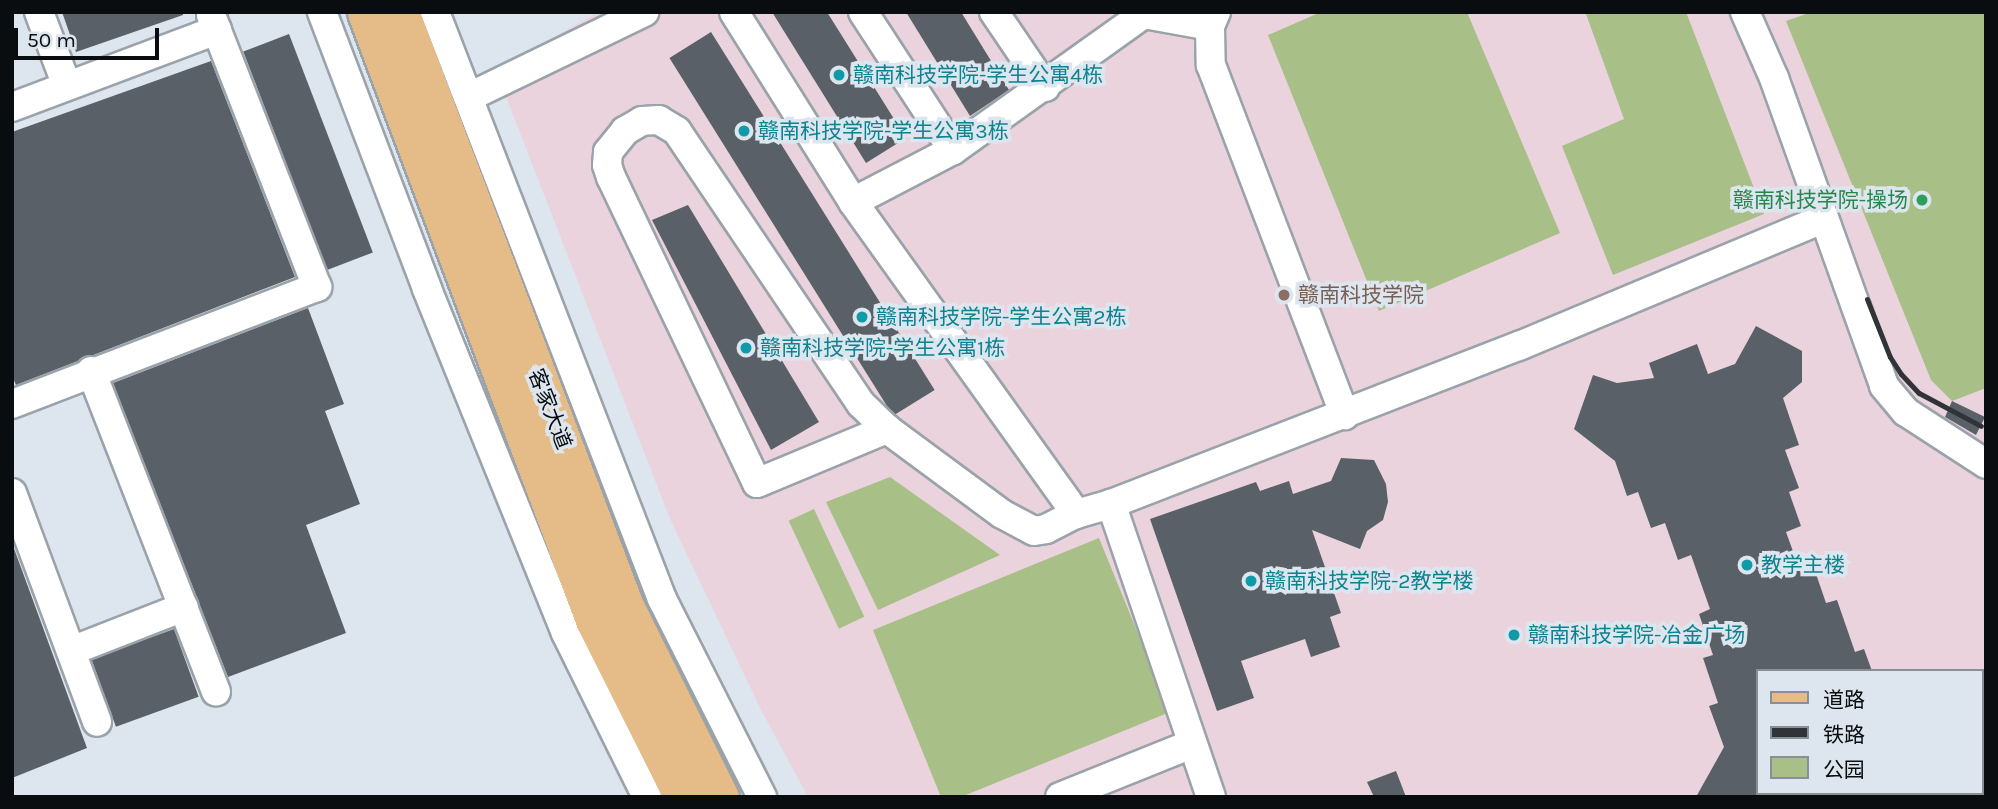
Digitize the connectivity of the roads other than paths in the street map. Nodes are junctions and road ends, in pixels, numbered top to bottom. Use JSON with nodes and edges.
{"nodes":[{"id":1,"x":39,"y":12,"type":"edge"},
{"id":2,"x":322,"y":12,"type":"edge"},
{"id":3,"x":366,"y":12,"type":"edge"},
{"id":4,"x":400,"y":12,"type":"edge"},
{"id":5,"x":435,"y":12,"type":"edge"},
{"id":6,"x":644,"y":12,"type":"edge"},
{"id":7,"x":734,"y":12,"type":"edge"},
{"id":8,"x":863,"y":12,"type":"edge"},
{"id":9,"x":994,"y":12,"type":"edge"},
{"id":10,"x":1745,"y":12,"type":"edge"},
{"id":11,"x":1143,"y":13,"type":"edge"},
{"id":12,"x":1213,"y":19,"type":"edge"},
{"id":13,"x":214,"y":21,"type":"edge"},
{"id":14,"x":67,"y":86,"type":"junction"},
{"id":15,"x":1045,"y":87,"type":"junction"},
{"id":16,"x":470,"y":97,"type":"junction"},
{"id":17,"x":12,"y":107,"type":"edge"},
{"id":18,"x":953,"y":150,"type":"junction"},
{"id":19,"x":853,"y":202,"type":"junction"},
{"id":20,"x":1823,"y":219,"type":"junction"},
{"id":21,"x":91,"y":371,"type":"junction"},
{"id":22,"x":12,"y":404,"type":"edge"},
{"id":23,"x":1345,"y":415,"type":"junction"},
{"id":24,"x":887,"y":429,"type":"junction"},
{"id":25,"x":1986,"y":464,"type":"edge"},
{"id":26,"x":12,"y":493,"type":"edge"},
{"id":27,"x":1111,"y":504,"type":"junction"},
{"id":28,"x":1076,"y":514,"type":"junction"},
{"id":29,"x":184,"y":607,"type":"junction"},
{"id":30,"x":71,"y":651,"type":"junction"},
{"id":31,"x":216,"y":692,"type":"dead end"},
{"id":32,"x":97,"y":722,"type":"dead end"},
{"id":33,"x":1192,"y":744,"type":"junction"},
{"id":34,"x":647,"y":797,"type":"edge"},
{"id":35,"x":683,"y":797,"type":"edge"},
{"id":36,"x":720,"y":797,"type":"edge"},
{"id":37,"x":762,"y":797,"type":"edge"},
{"id":38,"x":1060,"y":797,"type":"edge"},
{"id":39,"x":1211,"y":797,"type":"edge"}],
"edges":[{"from":1,"to":14,"type":"street"},
{"from":2,"to":34,"type":"street"},
{"from":3,"to":35,"type":"main road","name":"客家大道"},
{"from":4,"to":36,"type":"main road","name":"客家大道"},
{"from":5,"to":16,"type":"street"},
{"from":6,"to":16,"type":"street"},
{"from":7,"to":19,"type":"street"},
{"from":8,"to":18,"type":"street"},
{"from":9,"to":15,"type":"street"},
{"from":10,"to":20,"type":"street"},
{"from":11,"to":12,"type":"street"},
{"from":11,"to":15,"type":"street"},
{"from":12,"to":23,"type":"street"},
{"from":13,"to":14,"type":"street"},
{"from":13,"to":21,"type":"street"},
{"from":14,"to":17,"type":"street"},
{"from":15,"to":18,"type":"street"},
{"from":16,"to":37,"type":"street"},
{"from":18,"to":19,"type":"street"},
{"from":19,"to":28,"type":"street"},
{"from":20,"to":23,"type":"street"},
{"from":20,"to":25,"type":"street"},
{"from":21,"to":22,"type":"street"},
{"from":21,"to":29,"type":"street"},
{"from":23,"to":27,"type":"street"},
{"from":24,"to":24,"type":"street"},
{"from":24,"to":28,"type":"street"},
{"from":26,"to":30,"type":"street"},
{"from":27,"to":28,"type":"street"},
{"from":27,"to":33,"type":"street"},
{"from":29,"to":30,"type":"street"},
{"from":29,"to":31,"type":"street"},
{"from":30,"to":32,"type":"street"},
{"from":33,"to":38,"type":"street"},
{"from":33,"to":39,"type":"street"}]}
